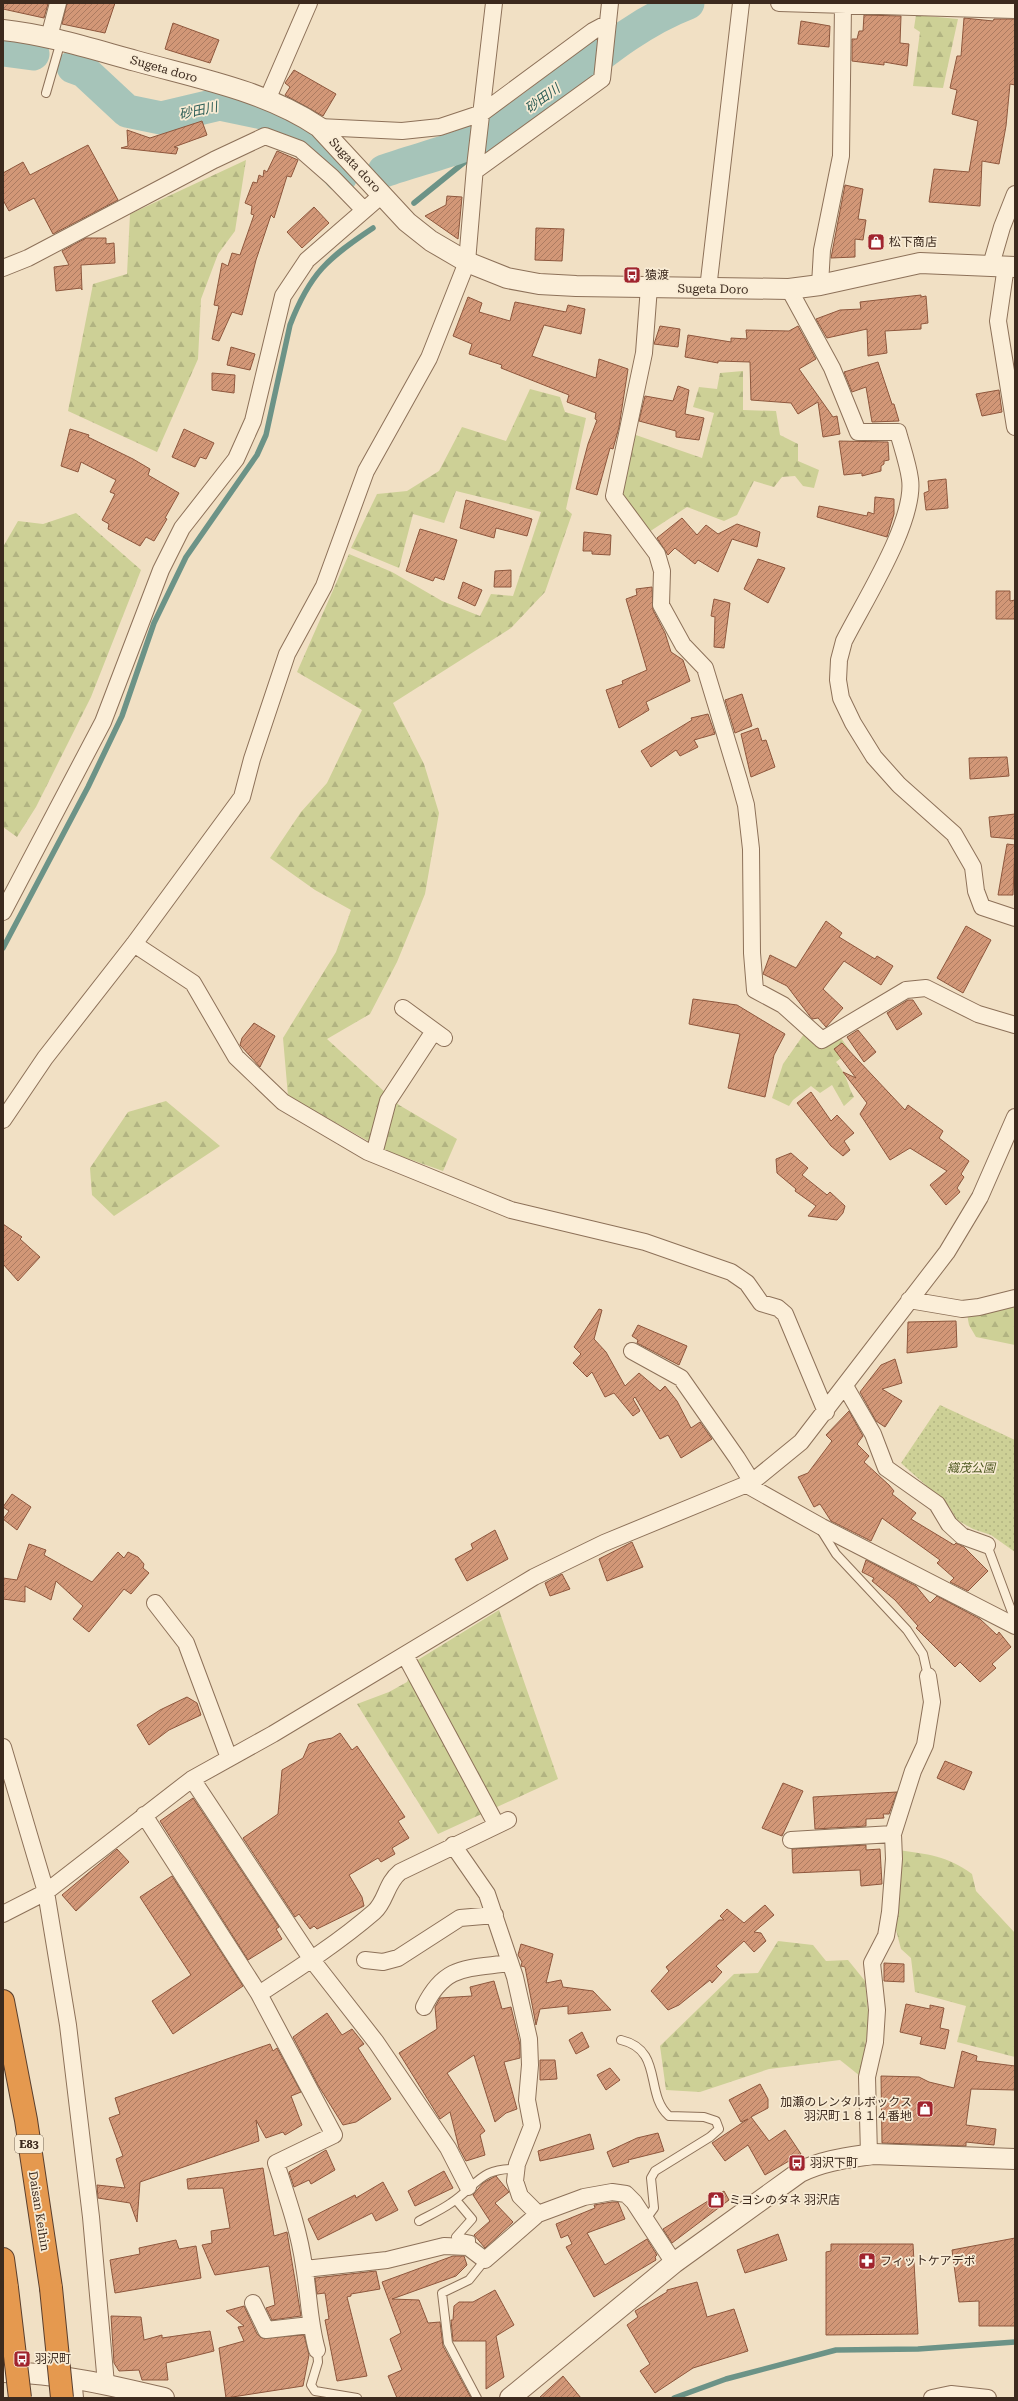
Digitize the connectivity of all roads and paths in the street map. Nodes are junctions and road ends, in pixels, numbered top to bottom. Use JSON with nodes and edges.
{"nodes":[{"id":1,"x":58,"y":3,"type":"edge"},
{"id":2,"x":309,"y":3,"type":"edge"},
{"id":3,"x":494,"y":3,"type":"edge"},
{"id":4,"x":610,"y":3,"type":"edge"},
{"id":5,"x":741,"y":3,"type":"edge"},
{"id":6,"x":779,"y":3,"type":"edge"},
{"id":7,"x":841,"y":4,"type":"edge"},
{"id":8,"x":1015,"y":10,"type":"edge"},
{"id":9,"x":608,"y":23,"type":"junction"},
{"id":10,"x":3,"y":30,"type":"edge"},
{"id":11,"x":55,"y":39,"type":"junction"},
{"id":12,"x":46,"y":93,"type":"dead end"},
{"id":13,"x":267,"y":100,"type":"junction"},
{"id":14,"x":481,"y":118,"type":"junction"},
{"id":15,"x":319,"y":127,"type":"junction"},
{"id":16,"x":475,"y":169,"type":"junction"},
{"id":17,"x":1015,"y":194,"type":"edge"},
{"id":18,"x":392,"y":205,"type":"junction"},
{"id":19,"x":364,"y":210,"type":"junction"},
{"id":20,"x":467,"y":262,"type":"junction"},
{"id":21,"x":1004,"y":266,"type":"edge"},
{"id":22,"x":3,"y":268,"type":"edge"},
{"id":23,"x":820,"y":285,"type":"junction"},
{"id":24,"x":649,"y":287,"type":"junction"},
{"id":25,"x":708,"y":289,"type":"junction"},
{"id":26,"x":789,"y":289,"type":"junction"},
{"id":27,"x":1015,"y":427,"type":"edge"},
{"id":28,"x":3,"y":912,"type":"edge"},
{"id":29,"x":1015,"y":918,"type":"edge"},
{"id":30,"x":134,"y":944,"type":"junction"},
{"id":31,"x":403,"y":1008,"type":"dead end"},
{"id":32,"x":1015,"y":1025,"type":"edge"},
{"id":33,"x":1015,"y":1117,"type":"edge"},
{"id":34,"x":3,"y":1120,"type":"edge"},
{"id":35,"x":374,"y":1154,"type":"junction"},
{"id":36,"x":1015,"y":1298,"type":"edge"},
{"id":37,"x":909,"y":1300,"type":"junction"},
{"id":38,"x":632,"y":1351,"type":"dead end"},
{"id":39,"x":845,"y":1386,"type":"junction"},
{"id":40,"x":826,"y":1412,"type":"junction"},
{"id":41,"x":749,"y":1483,"type":"junction"},
{"id":42,"x":818,"y":1524,"type":"junction"},
{"id":43,"x":987,"y":1545,"type":"joint"},
{"id":44,"x":155,"y":1602,"type":"dead end"},
{"id":45,"x":1012,"y":1625,"type":"edge"},
{"id":46,"x":405,"y":1655,"type":"junction"},
{"id":47,"x":928,"y":1676,"type":"joint"},
{"id":48,"x":3,"y":1747,"type":"edge"},
{"id":49,"x":229,"y":1758,"type":"junction"},
{"id":50,"x":192,"y":1779,"type":"junction"},
{"id":51,"x":144,"y":1815,"type":"junction"},
{"id":52,"x":893,"y":1834,"type":"junction"},
{"id":53,"x":791,"y":1840,"type":"dead end"},
{"id":54,"x":453,"y":1845,"type":"junction"},
{"id":55,"x":46,"y":1892,"type":"junction"},
{"id":56,"x":3,"y":1914,"type":"edge"},
{"id":57,"x":495,"y":1914,"type":"junction"},
{"id":58,"x":312,"y":1960,"type":"junction"},
{"id":59,"x":365,"y":1960,"type":"dead end"},
{"id":60,"x":510,"y":1963,"type":"junction"},
{"id":61,"x":259,"y":1994,"type":"junction"},
{"id":62,"x":3,"y":2001,"type":"edge"},
{"id":63,"x":424,"y":2006,"type":"dead end"},
{"id":64,"x":621,"y":2040,"type":"dead end"},
{"id":65,"x":869,"y":2154,"type":"junction"},
{"id":66,"x":1015,"y":2159,"type":"edge"},
{"id":67,"x":517,"y":2169,"type":"junction"},
{"id":68,"x":468,"y":2187,"type":"junction"},
{"id":69,"x":456,"y":2200,"type":"junction"},
{"id":70,"x":538,"y":2214,"type":"junction"},
{"id":71,"x":646,"y":2219,"type":"junction"},
{"id":72,"x":419,"y":2221,"type":"dead end"},
{"id":73,"x":471,"y":2250,"type":"junction"},
{"id":74,"x":3,"y":2259,"type":"edge"},
{"id":75,"x":486,"y":2260,"type":"junction"},
{"id":76,"x":674,"y":2263,"type":"junction"},
{"id":77,"x":305,"y":2269,"type":"junction"},
{"id":78,"x":253,"y":2303,"type":"dead end"},
{"id":79,"x":310,"y":2325,"type":"junction"},
{"id":80,"x":317,"y":2350,"type":"joint"},
{"id":81,"x":3,"y":2372,"type":"edge"},
{"id":82,"x":73,"y":2377,"type":"junction"},
{"id":83,"x":106,"y":2384,"type":"junction"},
{"id":84,"x":20,"y":2398,"type":"edge"},
{"id":85,"x":62,"y":2398,"type":"edge"},
{"id":86,"x":75,"y":2398,"type":"edge"},
{"id":87,"x":164,"y":2398,"type":"edge"},
{"id":88,"x":357,"y":2398,"type":"edge"},
{"id":89,"x":477,"y":2398,"type":"edge"},
{"id":90,"x":510,"y":2398,"type":"edge"},
{"id":91,"x":932,"y":2398,"type":"edge"},
{"id":92,"x":988,"y":2398,"type":"edge"}],
"edges":[{"from":1,"to":11,"type":"street"},
{"from":2,"to":13,"type":"street"},
{"from":3,"to":14,"type":"street"},
{"from":4,"to":9,"type":"street"},
{"from":5,"to":25,"type":"street"},
{"from":6,"to":7,"type":"street"},
{"from":7,"to":8,"type":"street"},
{"from":7,"to":23,"type":"street"},
{"from":9,"to":14,"type":"street"},
{"from":9,"to":16,"type":"street"},
{"from":10,"to":11,"type":"street","name":"Sugeta doro"},
{"from":11,"to":12,"type":"lane"},
{"from":11,"to":13,"type":"street","name":"Sugeta doro"},
{"from":13,"to":15,"type":"street","name":"Sugeta doro"},
{"from":14,"to":15,"type":"street"},
{"from":14,"to":16,"type":"street"},
{"from":15,"to":18,"type":"street","name":"Sugata doro"},
{"from":16,"to":20,"type":"street"},
{"from":17,"to":21,"type":"street"},
{"from":18,"to":19,"type":"street"},
{"from":18,"to":20,"type":"street","name":"Sugeta Doro"},
{"from":19,"to":22,"type":"street"},
{"from":19,"to":28,"type":"street"},
{"from":20,"to":24,"type":"street","name":"Sugeta Doro"},
{"from":20,"to":30,"type":"street"},
{"from":21,"to":23,"type":"street","name":"Sugeta Doro"},
{"from":21,"to":27,"type":"street"},
{"from":23,"to":26,"type":"street","name":"Sugeta Doro"},
{"from":24,"to":25,"type":"street","name":"Sugeta Doro"},
{"from":24,"to":32,"type":"street"},
{"from":25,"to":26,"type":"street","name":"Sugeta Doro"},
{"from":26,"to":29,"type":"street"},
{"from":30,"to":34,"type":"street"},
{"from":30,"to":35,"type":"street"},
{"from":31,"to":35,"type":"street"},
{"from":33,"to":37,"type":"street"},
{"from":35,"to":40,"type":"street"},
{"from":36,"to":37,"type":"street"},
{"from":37,"to":39,"type":"street"},
{"from":38,"to":41,"type":"street"},
{"from":39,"to":40,"type":"street"},
{"from":39,"to":43,"type":"street"},
{"from":40,"to":41,"type":"street"},
{"from":41,"to":42,"type":"street"},
{"from":41,"to":46,"type":"street"},
{"from":42,"to":45,"type":"street"},
{"from":42,"to":47,"type":"lane"},
{"from":43,"to":45,"type":"lane"},
{"from":44,"to":49,"type":"street"},
{"from":46,"to":49,"type":"street"},
{"from":46,"to":54,"type":"street"},
{"from":47,"to":52,"type":"street"},
{"from":48,"to":55,"type":"street"},
{"from":49,"to":50,"type":"street"},
{"from":50,"to":51,"type":"street"},
{"from":50,"to":58,"type":"street"},
{"from":51,"to":55,"type":"street"},
{"from":51,"to":61,"type":"street"},
{"from":52,"to":53,"type":"street"},
{"from":52,"to":65,"type":"street"},
{"from":54,"to":57,"type":"street"},
{"from":54,"to":58,"type":"street"},
{"from":55,"to":56,"type":"street"},
{"from":55,"to":83,"type":"street"},
{"from":57,"to":59,"type":"street"},
{"from":57,"to":60,"type":"street"},
{"from":58,"to":61,"type":"street"},
{"from":58,"to":68,"type":"street"},
{"from":60,"to":63,"type":"street"},
{"from":60,"to":67,"type":"street"},
{"from":61,"to":77,"type":"street"},
{"from":62,"to":85,"type":"highway","name":"Daisan Keihin","number":"E83","bridge":true},
{"from":64,"to":71,"type":"lane"},
{"from":65,"to":66,"type":"street"},
{"from":65,"to":76,"type":"street"},
{"from":67,"to":68,"type":"lane"},
{"from":67,"to":70,"type":"street"},
{"from":68,"to":69,"type":"lane"},
{"from":69,"to":72,"type":"lane"},
{"from":69,"to":73,"type":"lane"},
{"from":70,"to":71,"type":"street"},
{"from":70,"to":75,"type":"street"},
{"from":71,"to":76,"type":"street"},
{"from":73,"to":75,"type":"street"},
{"from":73,"to":77,"type":"street"},
{"from":74,"to":84,"type":"highway","bridge":true},
{"from":75,"to":89,"type":"lane"},
{"from":76,"to":90,"type":"street"},
{"from":77,"to":79,"type":"street"},
{"from":78,"to":79,"type":"street"},
{"from":79,"to":80,"type":"street"},
{"from":80,"to":88,"type":"lane"},
{"from":81,"to":82,"type":"street"},
{"from":82,"to":83,"type":"street"},
{"from":82,"to":86,"type":"street"},
{"from":83,"to":87,"type":"street"},
{"from":91,"to":92,"type":"street"}]}
